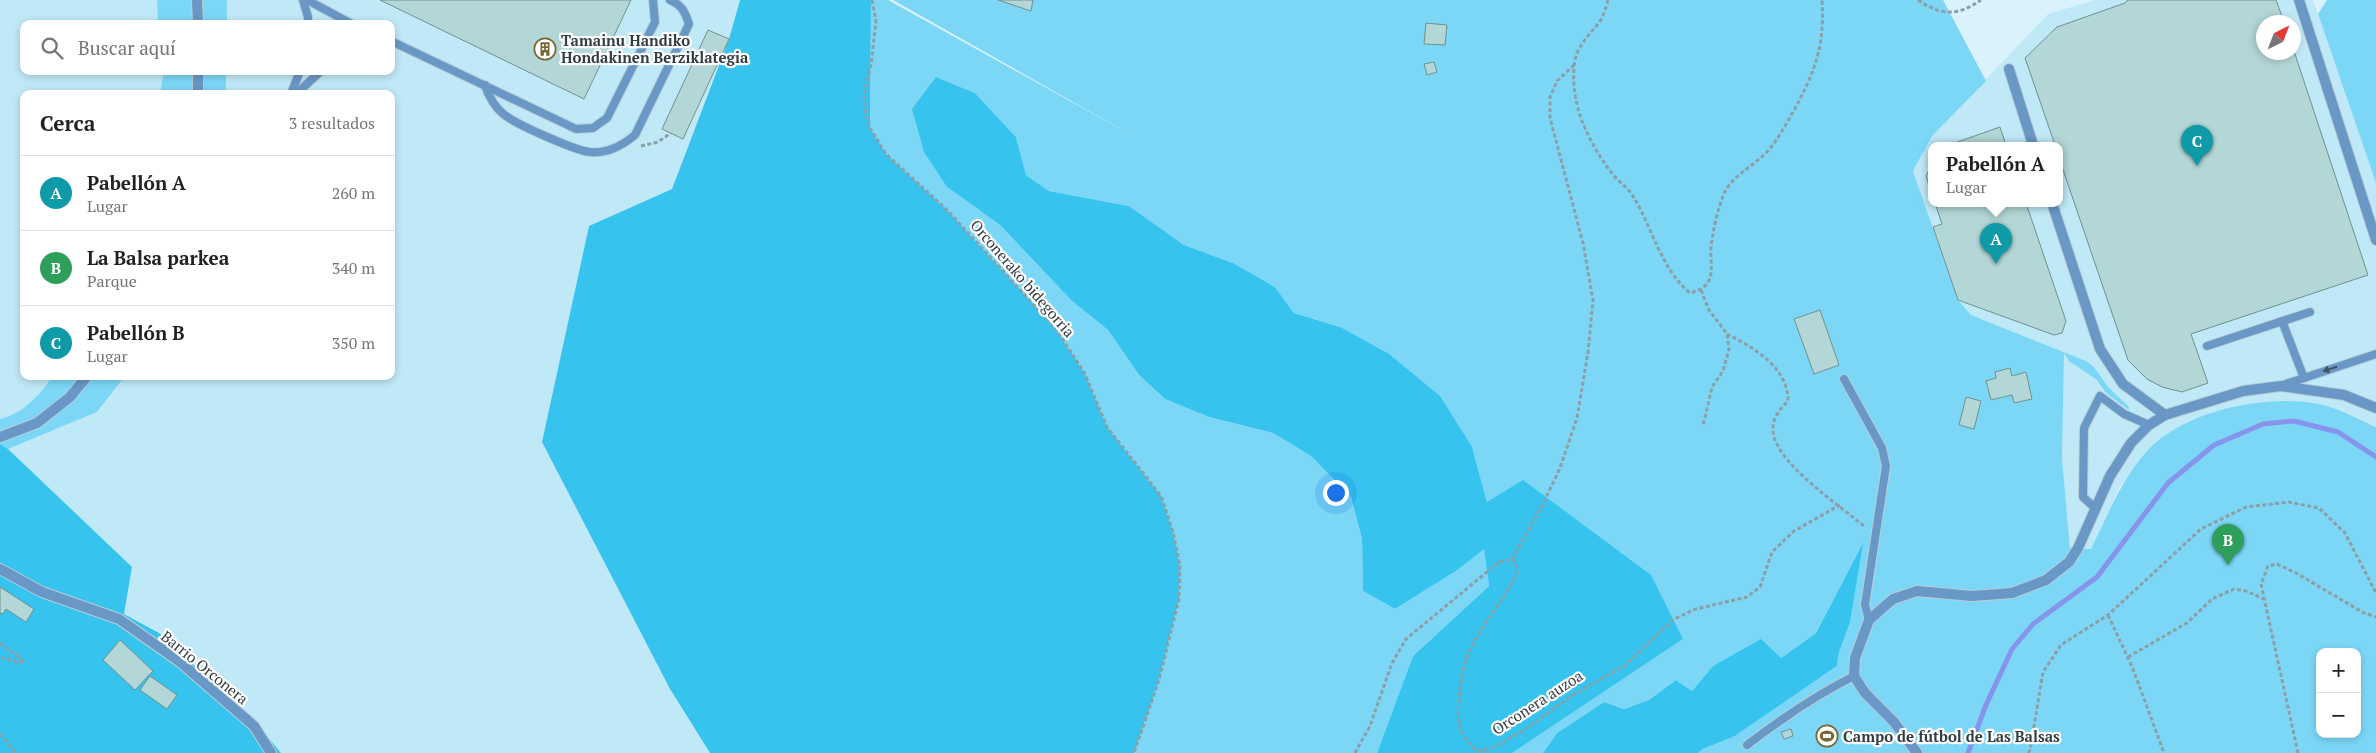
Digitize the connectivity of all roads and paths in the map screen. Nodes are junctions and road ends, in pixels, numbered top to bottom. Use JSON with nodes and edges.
{"nodes":[{"id":1,"x":197,"y":0,"type":"edge"},
{"id":2,"x":303,"y":0,"type":"edge"},
{"id":3,"x":308,"y":0,"type":"edge"},
{"id":4,"x":653,"y":0,"type":"edge"},
{"id":5,"x":670,"y":0,"type":"edge"},
{"id":6,"x":872,"y":0,"type":"edge"},
{"id":7,"x":1608,"y":0,"type":"edge"},
{"id":8,"x":1822,"y":0,"type":"edge"},
{"id":9,"x":1918,"y":0,"type":"edge"},
{"id":10,"x":1981,"y":0,"type":"edge"},
{"id":11,"x":2299,"y":0,"type":"edge"},
{"id":12,"x":198,"y":20,"type":"edge"},
{"id":13,"x":308,"y":20,"type":"edge"},
{"id":14,"x":345,"y":20,"type":"edge"},
{"id":15,"x":395,"y":43,"type":"edge"},
{"id":16,"x":1574,"y":65,"type":"junction"},
{"id":17,"x":2008,"y":69,"type":"dead end"},
{"id":18,"x":198,"y":75,"type":"edge"},
{"id":19,"x":298,"y":75,"type":"edge"},
{"id":20,"x":317,"y":75,"type":"edge"},
{"id":21,"x":485,"y":85,"type":"junction"},
{"id":22,"x":198,"y":90,"type":"edge"},
{"id":23,"x":293,"y":90,"type":"edge"},
{"id":24,"x":301,"y":90,"type":"edge"},
{"id":25,"x":671,"y":133,"type":"dead end"},
{"id":26,"x":2032,"y":142,"type":"edge"},
{"id":27,"x":623,"y":145,"type":"junction"},
{"id":28,"x":2053,"y":207,"type":"edge"},
{"id":29,"x":2376,"y":240,"type":"edge"},
{"id":30,"x":1701,"y":290,"type":"junction"},
{"id":31,"x":2310,"y":312,"type":"dead end"},
{"id":32,"x":2282,"y":321,"type":"junction"},
{"id":33,"x":1728,"y":334,"type":"junction"},
{"id":34,"x":2208,"y":346,"type":"dead end"},
{"id":35,"x":2376,"y":354,"type":"edge"},
{"id":36,"x":2304,"y":378,"type":"junction"},
{"id":37,"x":1844,"y":379,"type":"dead end"},
{"id":38,"x":84,"y":380,"type":"edge"},
{"id":39,"x":2281,"y":386,"type":"junction"},
{"id":40,"x":2376,"y":408,"type":"edge"},
{"id":41,"x":2166,"y":415,"type":"junction"},
{"id":42,"x":2149,"y":425,"type":"junction"},
{"id":43,"x":1703,"y":426,"type":"dead end"},
{"id":44,"x":0,"y":437,"type":"edge"},
{"id":45,"x":1840,"y":505,"type":"junction"},
{"id":46,"x":2095,"y":508,"type":"junction"},
{"id":47,"x":1876,"y":538,"type":"junction"},
{"id":48,"x":1512,"y":559,"type":"junction"},
{"id":49,"x":0,"y":569,"type":"edge"},
{"id":50,"x":2376,"y":593,"type":"edge"},
{"id":51,"x":2264,"y":599,"type":"junction"},
{"id":52,"x":2108,"y":614,"type":"junction"},
{"id":53,"x":2376,"y":617,"type":"edge"},
{"id":54,"x":1869,"y":620,"type":"junction"},
{"id":55,"x":0,"y":644,"type":"edge"},
{"id":56,"x":2128,"y":657,"type":"junction"},
{"id":57,"x":0,"y":658,"type":"edge"},
{"id":58,"x":1854,"y":676,"type":"junction"},
{"id":59,"x":0,"y":734,"type":"edge"},
{"id":60,"x":1747,"y":745,"type":"dead end"},
{"id":61,"x":16,"y":753,"type":"edge"},
{"id":62,"x":271,"y":753,"type":"edge"},
{"id":63,"x":1134,"y":753,"type":"edge"},
{"id":64,"x":1355,"y":753,"type":"edge"},
{"id":65,"x":1917,"y":753,"type":"edge"},
{"id":66,"x":2028,"y":753,"type":"edge"},
{"id":67,"x":2164,"y":753,"type":"edge"},
{"id":68,"x":2298,"y":753,"type":"edge"}],
"edges":[{"from":1,"to":12,"type":"street"},
{"from":2,"to":13,"type":"lane"},
{"from":3,"to":14,"type":"lane"},
{"from":4,"to":21,"type":"lane"},
{"from":5,"to":27,"type":"lane"},
{"from":6,"to":63,"type":"path","name":"Orconerako bidegorria"},
{"from":7,"to":16,"type":"path"},
{"from":8,"to":30,"type":"path"},
{"from":9,"to":10,"type":"path"},
{"from":11,"to":29,"type":"street"},
{"from":15,"to":21,"type":"lane"},
{"from":16,"to":30,"type":"path"},
{"from":16,"to":48,"type":"path"},
{"from":17,"to":26,"type":"street"},
{"from":18,"to":22,"type":"street"},
{"from":19,"to":23,"type":"lane"},
{"from":20,"to":24,"type":"lane"},
{"from":21,"to":27,"type":"lane"},
{"from":25,"to":27,"type":"path"},
{"from":28,"to":41,"type":"street"},
{"from":30,"to":33,"type":"path"},
{"from":31,"to":32,"type":"lane"},
{"from":32,"to":34,"type":"lane"},
{"from":32,"to":36,"type":"lane"},
{"from":33,"to":43,"type":"path"},
{"from":33,"to":45,"type":"path"},
{"from":35,"to":36,"type":"lane","one_way":true},
{"from":36,"to":39,"type":"lane"},
{"from":37,"to":47,"type":"lane"},
{"from":38,"to":44,"type":"street"},
{"from":39,"to":40,"type":"street"},
{"from":39,"to":41,"type":"street"},
{"from":41,"to":42,"type":"street"},
{"from":42,"to":46,"type":"street"},
{"from":42,"to":46,"type":"lane"},
{"from":45,"to":47,"type":"path"},
{"from":45,"to":48,"type":"path","name":"Orconera auzoa"},
{"from":46,"to":54,"type":"street"},
{"from":47,"to":54,"type":"lane"},
{"from":48,"to":64,"type":"path"},
{"from":49,"to":62,"type":"street","name":"Barrio Orconera"},
{"from":50,"to":52,"type":"path"},
{"from":51,"to":53,"type":"path"},
{"from":51,"to":56,"type":"path"},
{"from":51,"to":68,"type":"path"},
{"from":52,"to":56,"type":"path"},
{"from":52,"to":66,"type":"path"},
{"from":54,"to":58,"type":"street"},
{"from":55,"to":57,"type":"path"},
{"from":56,"to":67,"type":"path"},
{"from":58,"to":60,"type":"lane"},
{"from":58,"to":65,"type":"street"},
{"from":59,"to":61,"type":"path"}]}
